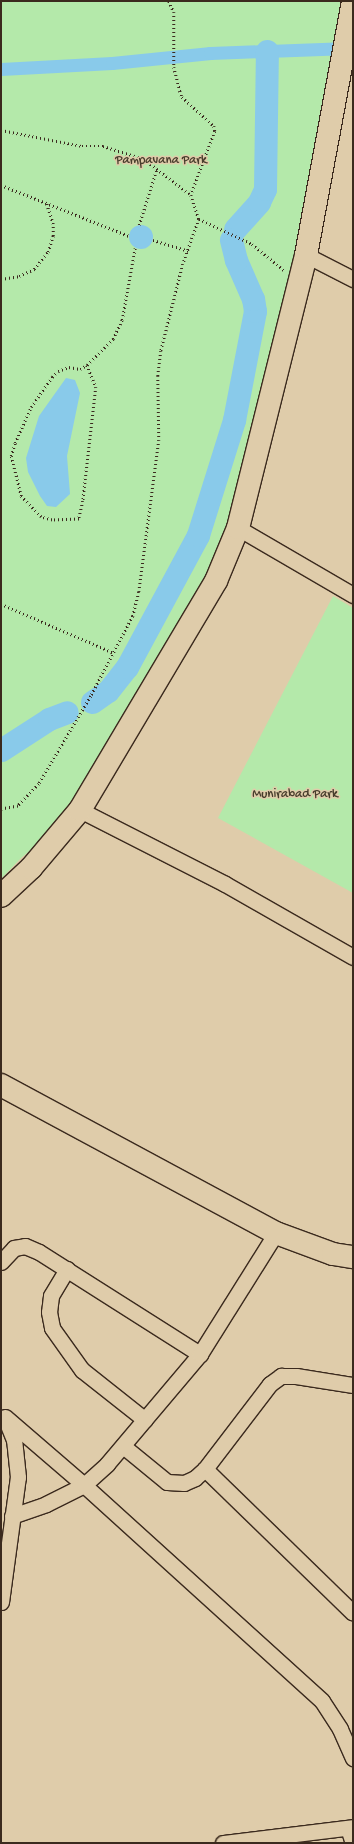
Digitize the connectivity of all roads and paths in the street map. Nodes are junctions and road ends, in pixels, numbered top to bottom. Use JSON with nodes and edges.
{"nodes":[{"id":1,"x":169,"y":1,"type":"edge"},
{"id":2,"x":353,"y":1,"type":"edge"},
{"id":3,"x":1,"y":130,"type":"edge"},
{"id":4,"x":157,"y":168,"type":"junction"},
{"id":5,"x":1,"y":185,"type":"edge"},
{"id":6,"x":191,"y":195,"type":"junction"},
{"id":7,"x":45,"y":202,"type":"junction"},
{"id":8,"x":199,"y":219,"type":"junction"},
{"id":9,"x":139,"y":225,"type":"dead end"},
{"id":10,"x":129,"y":236,"type":"dead end"},
{"id":11,"x":153,"y":240,"type":"dead end"},
{"id":12,"x":135,"y":248,"type":"dead end"},
{"id":13,"x":188,"y":251,"type":"junction"},
{"id":14,"x":306,"y":255,"type":"junction"},
{"id":15,"x":351,"y":276,"type":"edge"},
{"id":16,"x":1,"y":279,"type":"edge"},
{"id":17,"x":299,"y":283,"type":"junction"},
{"id":18,"x":87,"y":365,"type":"junction"},
{"id":19,"x":238,"y":528,"type":"junction"},
{"id":20,"x":353,"y":595,"type":"edge"},
{"id":21,"x":1,"y":604,"type":"edge"},
{"id":22,"x":114,"y":653,"type":"junction"},
{"id":23,"x":1,"y":809,"type":"edge"},
{"id":24,"x":80,"y":810,"type":"junction"},
{"id":25,"x":1,"y":896,"type":"edge"},
{"id":26,"x":353,"y":957,"type":"edge"},
{"id":27,"x":1,"y":1085,"type":"edge"},
{"id":28,"x":276,"y":1233,"type":"junction"},
{"id":29,"x":353,"y":1257,"type":"edge"},
{"id":30,"x":1,"y":1262,"type":"edge"},
{"id":31,"x":67,"y":1269,"type":"junction"},
{"id":32,"x":200,"y":1354,"type":"junction"},
{"id":33,"x":353,"y":1385,"type":"edge"},
{"id":34,"x":3,"y":1415,"type":"edge"},
{"id":35,"x":145,"y":1420,"type":"junction"},
{"id":36,"x":123,"y":1446,"type":"junction"},
{"id":37,"x":205,"y":1469,"type":"junction"},
{"id":38,"x":84,"y":1485,"type":"junction"},
{"id":39,"x":12,"y":1516,"type":"junction"},
{"id":40,"x":1,"y":1602,"type":"edge"},
{"id":41,"x":353,"y":1613,"type":"edge"},
{"id":42,"x":353,"y":1758,"type":"edge"},
{"id":43,"x":350,"y":1827,"type":"edge"},
{"id":44,"x":329,"y":1837,"type":"edge"},
{"id":45,"x":223,"y":1843,"type":"edge"},
{"id":46,"x":353,"y":1843,"type":"edge"}],
"edges":[{"from":1,"to":6,"type":"path"},
{"from":2,"to":14,"type":"main road"},
{"from":3,"to":4,"type":"path"},
{"from":4,"to":6,"type":"path"},
{"from":4,"to":9,"type":"path"},
{"from":5,"to":7,"type":"path"},
{"from":6,"to":8,"type":"path"},
{"from":7,"to":10,"type":"path"},
{"from":7,"to":16,"type":"path"},
{"from":8,"to":13,"type":"path"},
{"from":8,"to":17,"type":"path"},
{"from":11,"to":13,"type":"path"},
{"from":12,"to":18,"type":"path"},
{"from":13,"to":22,"type":"path"},
{"from":14,"to":15,"type":"street"},
{"from":14,"to":17,"type":"main road"},
{"from":17,"to":19,"type":"main road"},
{"from":18,"to":18,"type":"path"},
{"from":19,"to":20,"type":"street"},
{"from":19,"to":24,"type":"main road"},
{"from":21,"to":22,"type":"path"},
{"from":22,"to":23,"type":"path"},
{"from":24,"to":25,"type":"main road"},
{"from":24,"to":26,"type":"street"},
{"from":27,"to":28,"type":"main road"},
{"from":28,"to":29,"type":"main road"},
{"from":28,"to":32,"type":"street"},
{"from":30,"to":31,"type":"street"},
{"from":31,"to":32,"type":"street"},
{"from":31,"to":35,"type":"street"},
{"from":32,"to":35,"type":"street"},
{"from":33,"to":37,"type":"street"},
{"from":34,"to":38,"type":"street"},
{"from":34,"to":39,"type":"street"},
{"from":35,"to":36,"type":"street"},
{"from":36,"to":37,"type":"street"},
{"from":36,"to":38,"type":"street"},
{"from":37,"to":41,"type":"street"},
{"from":38,"to":39,"type":"street"},
{"from":38,"to":42,"type":"street"},
{"from":39,"to":40,"type":"street"},
{"from":43,"to":44,"type":"street"},
{"from":43,"to":46,"type":"street"},
{"from":44,"to":45,"type":"street"}]}
